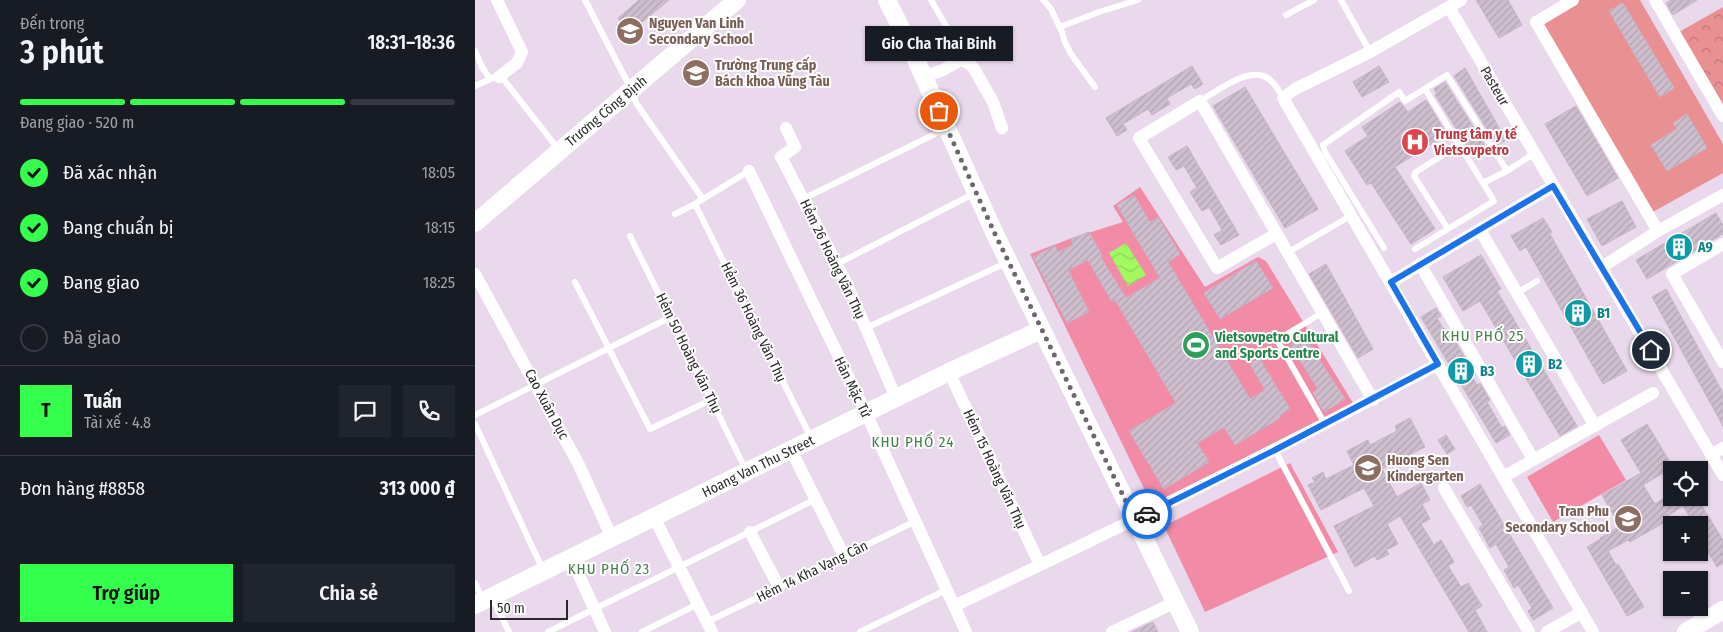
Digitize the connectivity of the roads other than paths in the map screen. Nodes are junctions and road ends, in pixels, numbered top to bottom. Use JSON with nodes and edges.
{"nodes":[{"id":1,"x":497,"y":0,"type":"edge"},
{"id":2,"x":585,"y":0,"type":"edge"},
{"id":3,"x":887,"y":0,"type":"edge"},
{"id":4,"x":931,"y":0,"type":"edge"},
{"id":5,"x":1043,"y":0,"type":"edge"},
{"id":6,"x":1138,"y":0,"type":"edge"},
{"id":7,"x":1314,"y":0,"type":"edge"},
{"id":8,"x":1341,"y":0,"type":"edge"},
{"id":9,"x":1461,"y":0,"type":"edge"},
{"id":10,"x":1573,"y":0,"type":"edge"},
{"id":11,"x":1655,"y":0,"type":"edge"},
{"id":12,"x":735,"y":1,"type":"edge"},
{"id":13,"x":1121,"y":2,"type":"edge"},
{"id":14,"x":1449,"y":7,"type":"junction"},
{"id":15,"x":1286,"y":15,"type":"dead end"},
{"id":16,"x":1060,"y":27,"type":"junction"},
{"id":17,"x":475,"y":51,"type":"edge"},
{"id":18,"x":1370,"y":52,"type":"junction"},
{"id":19,"x":962,"y":60,"type":"junction"},
{"id":20,"x":923,"y":77,"type":"junction"},
{"id":21,"x":495,"y":78,"type":"junction"},
{"id":22,"x":475,"y":86,"type":"edge"},
{"id":23,"x":1095,"y":87,"type":"dead end"},
{"id":24,"x":1425,"y":88,"type":"junction"},
{"id":25,"x":632,"y":91,"type":"junction"},
{"id":26,"x":1283,"y":98,"type":"junction"},
{"id":27,"x":1200,"y":101,"type":"junction"},
{"id":28,"x":1723,"y":116,"type":"edge"},
{"id":29,"x":786,"y":128,"type":"dead end"},
{"id":30,"x":1003,"y":128,"type":"dead end"},
{"id":31,"x":946,"y":129,"type":"junction"},
{"id":32,"x":1459,"y":144,"type":"junction"},
{"id":33,"x":559,"y":151,"type":"junction"},
{"id":34,"x":1535,"y":153,"type":"junction"},
{"id":35,"x":749,"y":171,"type":"joint"},
{"id":36,"x":1507,"y":171,"type":"junction"},
{"id":37,"x":1483,"y":183,"type":"junction"},
{"id":38,"x":1553,"y":186,"type":"junction"},
{"id":39,"x":975,"y":193,"type":"junction"},
{"id":40,"x":1723,"y":195,"type":"edge"},
{"id":41,"x":703,"y":199,"type":"junction"},
{"id":42,"x":803,"y":199,"type":"junction"},
{"id":43,"x":695,"y":204,"type":"junction"},
{"id":44,"x":675,"y":214,"type":"dead end"},
{"id":45,"x":1352,"y":216,"type":"junction"},
{"id":46,"x":475,"y":223,"type":"edge"},
{"id":47,"x":1448,"y":229,"type":"junction"},
{"id":48,"x":1480,"y":230,"type":"junction"},
{"id":49,"x":1658,"y":231,"type":"junction"},
{"id":50,"x":1276,"y":234,"type":"junction"},
{"id":51,"x":630,"y":236,"type":"dead end"},
{"id":52,"x":1723,"y":244,"type":"edge"},
{"id":53,"x":1384,"y":248,"type":"dead end"},
{"id":54,"x":1415,"y":248,"type":"dead end"},
{"id":55,"x":1287,"y":253,"type":"junction"},
{"id":56,"x":1009,"y":262,"type":"junction"},
{"id":57,"x":837,"y":264,"type":"junction"},
{"id":58,"x":1420,"y":264,"type":"junction"},
{"id":59,"x":1602,"y":267,"type":"junction"},
{"id":60,"x":475,"y":274,"type":"edge"},
{"id":61,"x":1537,"y":281,"type":"dead end"},
{"id":62,"x":575,"y":282,"type":"dead end"},
{"id":63,"x":1391,"y":282,"type":"junction"},
{"id":64,"x":1517,"y":293,"type":"junction"},
{"id":65,"x":1322,"y":313,"type":"junction"},
{"id":66,"x":671,"y":317,"type":"junction"},
{"id":67,"x":866,"y":328,"type":"junction"},
{"id":68,"x":1041,"y":330,"type":"junction"},
{"id":69,"x":609,"y":348,"type":"junction"},
{"id":70,"x":1721,"y":353,"type":"edge"},
{"id":71,"x":1438,"y":364,"type":"junction"},
{"id":72,"x":949,"y":372,"type":"junction"},
{"id":73,"x":536,"y":384,"type":"junction"},
{"id":74,"x":1653,"y":393,"type":"dead end"},
{"id":75,"x":896,"y":398,"type":"junction"},
{"id":76,"x":713,"y":399,"type":"dead end"},
{"id":77,"x":1373,"y":400,"type":"junction"},
{"id":78,"x":866,"y":413,"type":"junction"},
{"id":79,"x":475,"y":415,"type":"edge"},
{"id":80,"x":475,"y":424,"type":"edge"},
{"id":81,"x":1325,"y":424,"type":"junction"},
{"id":82,"x":1595,"y":426,"type":"junction"},
{"id":83,"x":812,"y":440,"type":"junction"},
{"id":84,"x":1723,"y":448,"type":"edge"},
{"id":85,"x":791,"y":450,"type":"junction"},
{"id":86,"x":1275,"y":450,"type":"junction"},
{"id":87,"x":1711,"y":455,"type":"junction"},
{"id":88,"x":1533,"y":460,"type":"junction"},
{"id":89,"x":747,"y":471,"type":"junction"},
{"id":90,"x":1723,"y":476,"type":"edge"},
{"id":91,"x":1503,"y":478,"type":"junction"},
{"id":92,"x":1444,"y":488,"type":"dead end"},
{"id":93,"x":816,"y":499,"type":"junction"},
{"id":94,"x":654,"y":517,"type":"junction"},
{"id":95,"x":1135,"y":520,"type":"junction"},
{"id":96,"x":916,"y":521,"type":"junction"},
{"id":97,"x":750,"y":532,"type":"junction"},
{"id":98,"x":612,"y":538,"type":"junction"},
{"id":99,"x":844,"y":556,"type":"junction"},
{"id":100,"x":571,"y":558,"type":"junction"},
{"id":101,"x":1040,"y":565,"type":"junction"},
{"id":102,"x":679,"y":566,"type":"junction"},
{"id":103,"x":544,"y":572,"type":"junction"},
{"id":104,"x":475,"y":583,"type":"edge"},
{"id":105,"x":779,"y":587,"type":"junction"},
{"id":106,"x":946,"y":590,"type":"junction"},
{"id":107,"x":1349,"y":591,"type":"dead end"},
{"id":108,"x":483,"y":601,"type":"edge"},
{"id":109,"x":1176,"y":602,"type":"junction"},
{"id":110,"x":698,"y":604,"type":"junction"},
{"id":111,"x":954,"y":606,"type":"junction"},
{"id":112,"x":595,"y":610,"type":"junction"},
{"id":113,"x":1723,"y":610,"type":"edge"},
{"id":114,"x":1582,"y":612,"type":"junction"},
{"id":115,"x":710,"y":627,"type":"edge"},
{"id":116,"x":509,"y":632,"type":"edge"},
{"id":117,"x":549,"y":632,"type":"edge"},
{"id":118,"x":605,"y":632,"type":"edge"},
{"id":119,"x":642,"y":632,"type":"edge"},
{"id":120,"x":860,"y":632,"type":"edge"},
{"id":121,"x":966,"y":632,"type":"edge"},
{"id":122,"x":1112,"y":632,"type":"edge"},
{"id":123,"x":1190,"y":632,"type":"edge"},
{"id":124,"x":1529,"y":632,"type":"edge"},
{"id":125,"x":1547,"y":632,"type":"edge"},
{"id":126,"x":1593,"y":632,"type":"edge"},
{"id":127,"x":1686,"y":632,"type":"edge"}],
"edges":[{"from":1,"to":21,"type":"street"},
{"from":2,"to":25,"type":"lane"},
{"from":3,"to":20,"type":"street"},
{"from":4,"to":19,"type":"lane"},
{"from":5,"to":16,"type":"lane"},
{"from":6,"to":13,"type":"lane"},
{"from":7,"to":15,"type":"lane"},
{"from":8,"to":18,"type":"lane"},
{"from":9,"to":14,"type":"street"},
{"from":10,"to":49,"type":"street"},
{"from":11,"to":28,"type":"street"},
{"from":12,"to":25,"type":"street","name":"Trương Công Định"},
{"from":13,"to":16,"type":"lane"},
{"from":14,"to":18,"type":"street"},
{"from":14,"to":34,"type":"street","name":"Pasteur"},
{"from":16,"to":23,"type":"lane"},
{"from":17,"to":21,"type":"lane"},
{"from":18,"to":26,"type":"street"},
{"from":19,"to":20,"type":"street"},
{"from":19,"to":30,"type":"street"},
{"from":20,"to":31,"type":"street"},
{"from":21,"to":22,"type":"lane"},
{"from":21,"to":33,"type":"lane"},
{"from":24,"to":32,"type":"lane"},
{"from":24,"to":36,"type":"lane"},
{"from":24,"to":53,"type":"lane"},
{"from":25,"to":33,"type":"street","name":"Trương Công Định"},
{"from":25,"to":41,"type":"lane"},
{"from":26,"to":27,"type":"lane"},
{"from":26,"to":45,"type":"street"},
{"from":27,"to":50,"type":"street"},
{"from":27,"to":50,"type":"street"},
{"from":29,"to":42,"type":"street","name":"Hẻm 26 Hoàng Văn Thụ"},
{"from":31,"to":39,"type":"street"},
{"from":31,"to":42,"type":"lane"},
{"from":32,"to":37,"type":"lane"},
{"from":32,"to":47,"type":"lane"},
{"from":33,"to":46,"type":"street","name":"Trương Công Định"},
{"from":34,"to":36,"type":"lane"},
{"from":34,"to":38,"type":"street","name":"Pasteur"},
{"from":35,"to":41,"type":"lane"},
{"from":35,"to":78,"type":"street","name":"Hàn Mặc Tử"},
{"from":36,"to":37,"type":"lane"},
{"from":37,"to":47,"type":"lane"},
{"from":38,"to":48,"type":"street"},
{"from":38,"to":59,"type":"street","name":"Pasteur"},
{"from":39,"to":56,"type":"street"},
{"from":39,"to":57,"type":"lane"},
{"from":40,"to":49,"type":"street"},
{"from":41,"to":43,"type":"lane"},
{"from":42,"to":57,"type":"street","name":"Hẻm 26 Hoàng Văn Thụ"},
{"from":43,"to":44,"type":"lane"},
{"from":43,"to":83,"type":"lane","name":"Hẻm 36 Hoàng Văn Thụ"},
{"from":45,"to":55,"type":"lane"},
{"from":45,"to":63,"type":"street"},
{"from":47,"to":54,"type":"lane"},
{"from":48,"to":58,"type":"street"},
{"from":48,"to":64,"type":"street"},
{"from":49,"to":59,"type":"street"},
{"from":50,"to":55,"type":"street"},
{"from":51,"to":66,"type":"lane","name":"Hẻm 50 Hoàng Văn Thụ"},
{"from":52,"to":70,"type":"street"},
{"from":55,"to":65,"type":"street"},
{"from":56,"to":67,"type":"lane"},
{"from":56,"to":68,"type":"street"},
{"from":57,"to":67,"type":"street","name":"Hẻm 26 Hoàng Văn Thụ"},
{"from":58,"to":63,"type":"street"},
{"from":58,"to":88,"type":"street"},
{"from":59,"to":87,"type":"street","name":"Pasteur"},
{"from":60,"to":73,"type":"street","name":"Cao Xuân Dục"},
{"from":61,"to":64,"type":"lane"},
{"from":62,"to":69,"type":"lane"},
{"from":63,"to":71,"type":"street"},
{"from":64,"to":82,"type":"street"},
{"from":65,"to":77,"type":"street"},
{"from":65,"to":81,"type":"lane"},
{"from":66,"to":69,"type":"lane"},
{"from":66,"to":89,"type":"lane","name":"Hẻm 50 Hoàng Văn Thụ"},
{"from":67,"to":75,"type":"street","name":"Hẻm 26 Hoàng Văn Thụ"},
{"from":68,"to":72,"type":"street","name":"Hoang Van Thu Street"},
{"from":68,"to":95,"type":"street"},
{"from":69,"to":73,"type":"lane"},
{"from":69,"to":76,"type":"lane"},
{"from":71,"to":77,"type":"street"},
{"from":71,"to":91,"type":"street"},
{"from":72,"to":75,"type":"street","name":"Hoang Van Thu Street"},
{"from":72,"to":101,"type":"street","name":"Hẻm 15 Hoàng Văn Thụ"},
{"from":73,"to":79,"type":"lane"},
{"from":73,"to":98,"type":"street","name":"Cao Xuân Dục"},
{"from":74,"to":82,"type":"street"},
{"from":75,"to":78,"type":"street","name":"Hoang Van Thu Street"},
{"from":77,"to":81,"type":"street"},
{"from":78,"to":83,"type":"street","name":"Hoang Van Thu Street"},
{"from":78,"to":96,"type":"street","name":"Hàn Mặc Tử"},
{"from":80,"to":103,"type":"lane"},
{"from":81,"to":86,"type":"street"},
{"from":82,"to":88,"type":"street"},
{"from":83,"to":85,"type":"street","name":"Hoang Van Thu Street"},
{"from":84,"to":87,"type":"street"},
{"from":85,"to":89,"type":"street","name":"Hoang Van Thu Street"},
{"from":85,"to":93,"type":"street"},
{"from":86,"to":95,"type":"street"},
{"from":86,"to":107,"type":"lane"},
{"from":87,"to":90,"type":"street","name":"Pasteur"},
{"from":88,"to":91,"type":"street"},
{"from":89,"to":94,"type":"street","name":"Hoang Van Thu Street"},
{"from":91,"to":114,"type":"street"},
{"from":92,"to":124,"type":"street"},
{"from":93,"to":97,"type":"lane"},
{"from":93,"to":99,"type":"street"},
{"from":94,"to":98,"type":"street","name":"Hoang Van Thu Street"},
{"from":94,"to":102,"type":"street"},
{"from":95,"to":101,"type":"street"},
{"from":95,"to":109,"type":"street"},
{"from":96,"to":99,"type":"lane","name":"Hẻm 14 Kha Vạng Cân"},
{"from":96,"to":106,"type":"street","name":"Hàn Mặc Tử"},
{"from":97,"to":102,"type":"lane"},
{"from":97,"to":105,"type":"street"},
{"from":98,"to":100,"type":"street","name":"Hoang Van Thu Street"},
{"from":99,"to":105,"type":"lane","name":"Hẻm 14 Kha Vạng Cân"},
{"from":100,"to":103,"type":"street","name":"Hoang Van Thu Street"},
{"from":100,"to":112,"type":"street"},
{"from":101,"to":111,"type":"street"},
{"from":102,"to":110,"type":"street"},
{"from":102,"to":112,"type":"lane"},
{"from":103,"to":108,"type":"street","name":"Hoang Van Thu Street"},
{"from":104,"to":108,"type":"lane"},
{"from":105,"to":115,"type":"lane","name":"Hẻm 14 Kha Vạng Cân"},
{"from":106,"to":111,"type":"street","name":"Hàn Mặc Tử"},
{"from":106,"to":120,"type":"lane"},
{"from":108,"to":116,"type":"lane"},
{"from":109,"to":122,"type":"street"},
{"from":109,"to":123,"type":"street"},
{"from":110,"to":115,"type":"street"},
{"from":110,"to":119,"type":"lane"},
{"from":111,"to":121,"type":"street","name":"Hàn Mặc Tử"},
{"from":112,"to":117,"type":"lane"},
{"from":112,"to":118,"type":"street"},
{"from":113,"to":127,"type":"street"},
{"from":114,"to":125,"type":"street"},
{"from":114,"to":126,"type":"street"}]}
